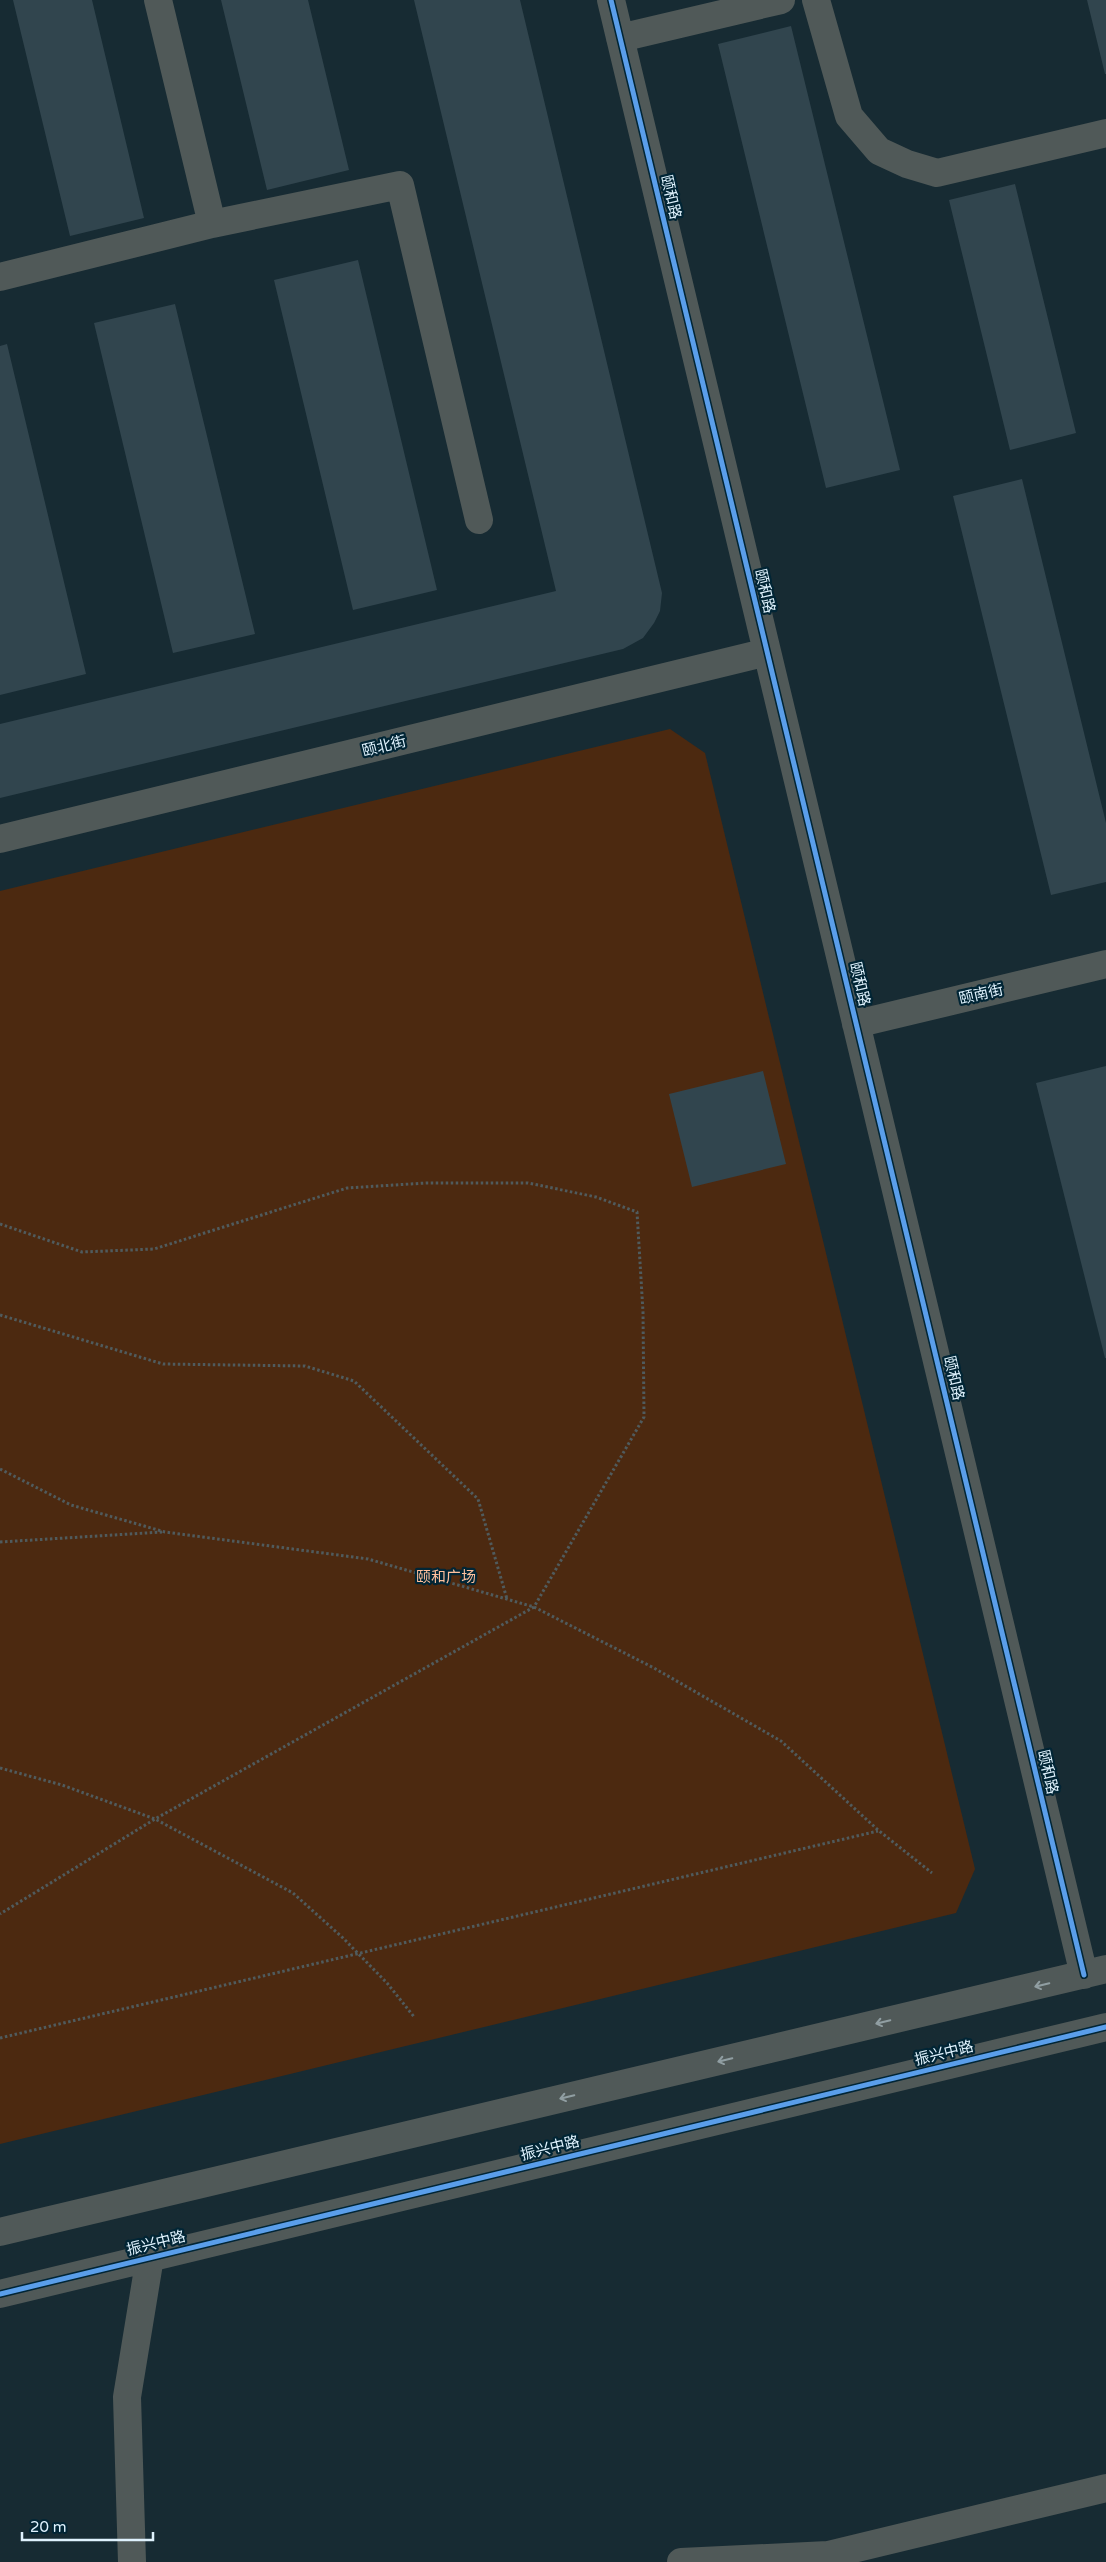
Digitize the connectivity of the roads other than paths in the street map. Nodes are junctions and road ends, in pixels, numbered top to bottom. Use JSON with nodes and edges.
{"nodes":[{"id":1,"x":158,"y":0,"type":"edge"},
{"id":2,"x":611,"y":0,"type":"edge"},
{"id":3,"x":781,"y":0,"type":"edge"},
{"id":4,"x":816,"y":0,"type":"edge"},
{"id":5,"x":620,"y":38,"type":"junction"},
{"id":6,"x":1106,"y":133,"type":"edge"},
{"id":7,"x":212,"y":224,"type":"junction"},
{"id":8,"x":0,"y":277,"type":"edge"},
{"id":9,"x":479,"y":520,"type":"dead end"},
{"id":10,"x":767,"y":652,"type":"junction"},
{"id":11,"x":0,"y":839,"type":"edge"},
{"id":12,"x":1106,"y":964,"type":"edge"},
{"id":13,"x":856,"y":1024,"type":"junction"},
{"id":14,"x":1095,"y":1972,"type":"edge"},
{"id":15,"x":1106,"y":2027,"type":"edge"},
{"id":16,"x":0,"y":2232,"type":"edge"},
{"id":17,"x":150,"y":2257,"type":"junction"},
{"id":18,"x":0,"y":2294,"type":"edge"},
{"id":19,"x":1106,"y":2488,"type":"edge"},
{"id":20,"x":828,"y":2558,"type":"edge"},
{"id":21,"x":132,"y":2562,"type":"edge"},
{"id":22,"x":681,"y":2562,"type":"edge"}],
"edges":[{"from":1,"to":7,"type":"street"},
{"from":2,"to":5,"type":"street","name":"颐和路"},
{"from":3,"to":5,"type":"street"},
{"from":4,"to":6,"type":"street"},
{"from":5,"to":10,"type":"street","name":"颐和路"},
{"from":7,"to":8,"type":"street"},
{"from":7,"to":9,"type":"street"},
{"from":10,"to":11,"type":"street","name":"颐北街"},
{"from":10,"to":13,"type":"street","name":"颐和路"},
{"from":12,"to":13,"type":"street","name":"颐南街"},
{"from":13,"to":14,"type":"street","name":"颐和路"},
{"from":14,"to":16,"type":"street","one_way":true},
{"from":15,"to":17,"type":"street","name":"振兴中路"},
{"from":17,"to":18,"type":"street","name":"振兴中路"},
{"from":17,"to":21,"type":"street"},
{"from":19,"to":20,"type":"street"},
{"from":20,"to":22,"type":"street"}]}
